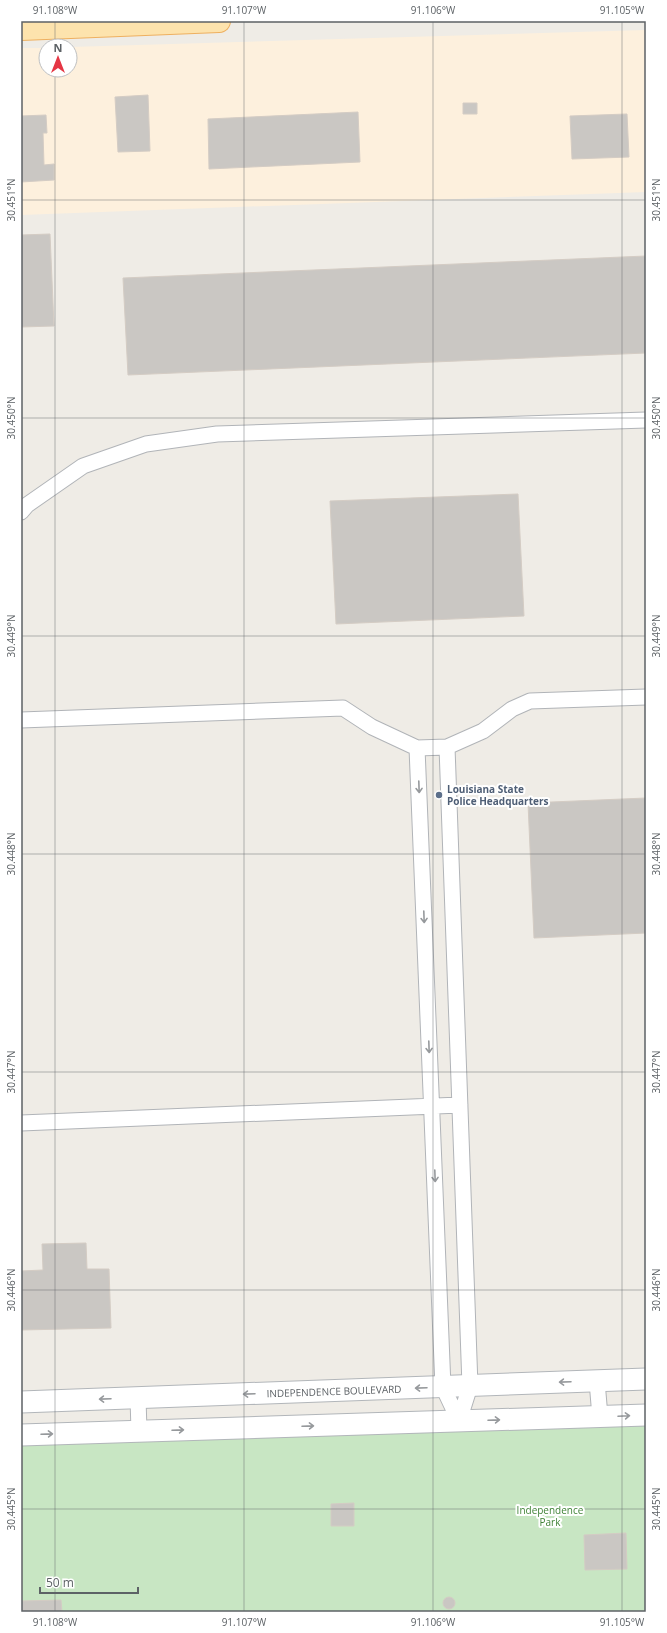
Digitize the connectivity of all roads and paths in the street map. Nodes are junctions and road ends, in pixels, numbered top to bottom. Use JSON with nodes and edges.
{"nodes":[{"id":1,"x":219,"y":21,"type":"edge"},
{"id":2,"x":161,"y":22,"type":"edge"},
{"id":3,"x":21,"y":29,"type":"edge"},
{"id":4,"x":646,"y":420,"type":"edge"},
{"id":5,"x":21,"y":512,"type":"edge"},
{"id":6,"x":646,"y":697,"type":"edge"},
{"id":7,"x":21,"y":720,"type":"edge"},
{"id":8,"x":447,"y":747,"type":"junction"},
{"id":9,"x":417,"y":748,"type":"junction"},
{"id":10,"x":460,"y":1105,"type":"junction"},
{"id":11,"x":432,"y":1107,"type":"junction"},
{"id":12,"x":21,"y":1123,"type":"edge"},
{"id":13,"x":646,"y":1379,"type":"edge"},
{"id":14,"x":597,"y":1381,"type":"junction"},
{"id":15,"x":470,"y":1386,"type":"junction"},
{"id":16,"x":443,"y":1387,"type":"junction"},
{"id":17,"x":138,"y":1398,"type":"junction"},
{"id":18,"x":21,"y":1402,"type":"edge"},
{"id":19,"x":646,"y":1415,"type":"edge"},
{"id":20,"x":600,"y":1417,"type":"junction"},
{"id":21,"x":459,"y":1421,"type":"junction"},
{"id":22,"x":139,"y":1431,"type":"junction"},
{"id":23,"x":21,"y":1435,"type":"edge"}],
"edges":[{"from":1,"to":2,"type":"main road"},
{"from":2,"to":3,"type":"main road"},
{"from":4,"to":5,"type":"street"},
{"from":6,"to":8,"type":"street"},
{"from":7,"to":9,"type":"street"},
{"from":8,"to":9,"type":"street"},
{"from":8,"to":10,"type":"street"},
{"from":9,"to":11,"type":"street","one_way":true},
{"from":10,"to":11,"type":"street"},
{"from":10,"to":15,"type":"street"},
{"from":11,"to":12,"type":"street"},
{"from":11,"to":16,"type":"street","one_way":true},
{"from":13,"to":14,"type":"main road","name":"INDEPENDENCE BOULEVARD"},
{"from":14,"to":15,"type":"main road","name":"INDEPENDENCE BOULEVARD","one_way":true},
{"from":14,"to":20,"type":"street"},
{"from":15,"to":16,"type":"main road","name":"INDEPENDENCE BOULEVARD"},
{"from":15,"to":21,"type":"street"},
{"from":16,"to":17,"type":"main road","name":"INDEPENDENCE BOULEVARD","one_way":true},
{"from":16,"to":21,"type":"street"},
{"from":17,"to":18,"type":"main road","name":"INDEPENDENCE BOULEVARD","one_way":true},
{"from":17,"to":22,"type":"street"},
{"from":20,"to":19,"type":"main road","one_way":true},
{"from":21,"to":20,"type":"main road","one_way":true},
{"from":22,"to":21,"type":"main road","one_way":true},
{"from":23,"to":22,"type":"main road","one_way":true}]}
